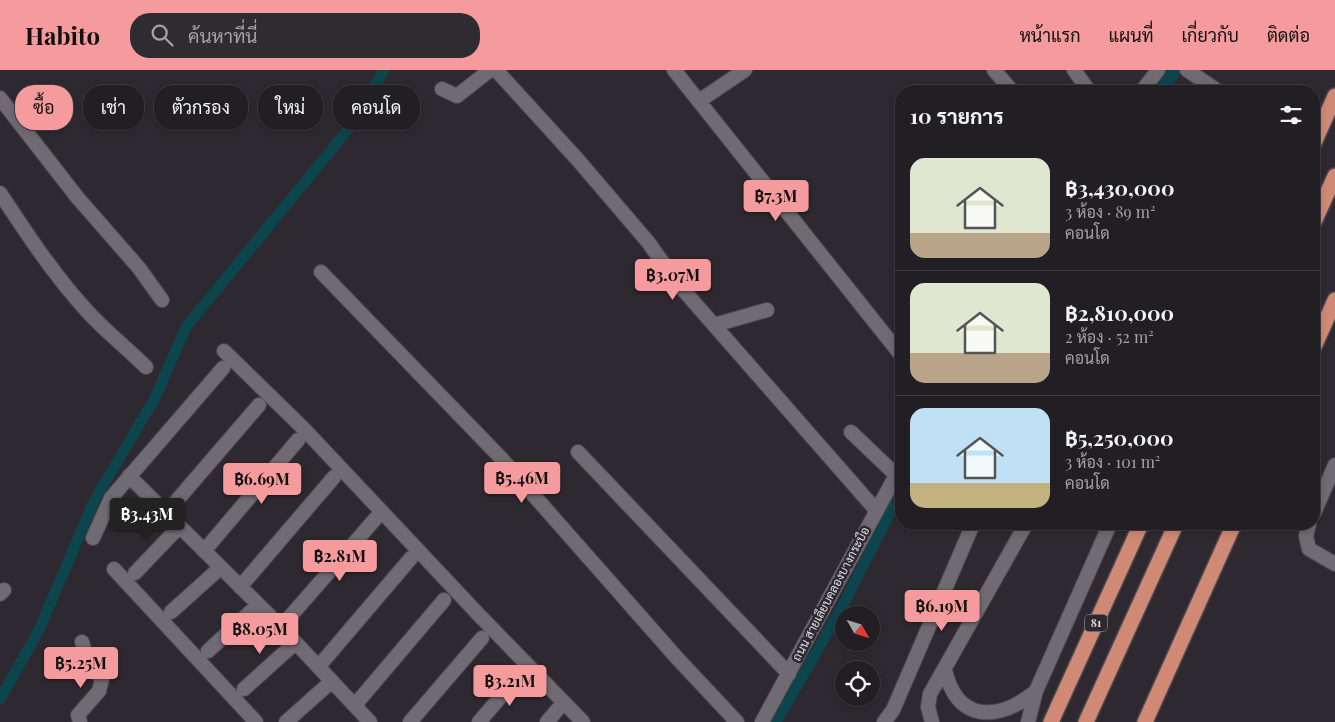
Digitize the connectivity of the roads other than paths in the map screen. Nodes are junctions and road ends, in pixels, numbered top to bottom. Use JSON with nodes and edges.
{"nodes":[{"id":1,"x":490,"y":70,"type":"edge"},
{"id":2,"x":496,"y":70,"type":"edge"},
{"id":3,"x":674,"y":70,"type":"edge"},
{"id":4,"x":745,"y":70,"type":"edge"},
{"id":5,"x":994,"y":70,"type":"edge"},
{"id":6,"x":1074,"y":70,"type":"edge"},
{"id":7,"x":1158,"y":70,"type":"edge"},
{"id":8,"x":1187,"y":70,"type":"edge"},
{"id":9,"x":1007,"y":85,"type":"edge"},
{"id":10,"x":1085,"y":85,"type":"edge"},
{"id":11,"x":1147,"y":85,"type":"edge"},
{"id":12,"x":1209,"y":85,"type":"edge"},
{"id":13,"x":442,"y":89,"type":"dead end"},
{"id":14,"x":1335,"y":96,"type":"edge"},
{"id":15,"x":0,"y":98,"type":"edge"},
{"id":16,"x":699,"y":101,"type":"junction"},
{"id":17,"x":1320,"y":130,"type":"edge"},
{"id":18,"x":1335,"y":176,"type":"edge"},
{"id":19,"x":0,"y":193,"type":"edge"},
{"id":20,"x":1320,"y":209,"type":"edge"},
{"id":21,"x":321,"y":272,"type":"dead end"},
{"id":22,"x":162,"y":300,"type":"dead end"},
{"id":23,"x":1335,"y":300,"type":"edge"},
{"id":24,"x":767,"y":310,"type":"dead end"},
{"id":25,"x":714,"y":325,"type":"junction"},
{"id":26,"x":1320,"y":334,"type":"edge"},
{"id":27,"x":895,"y":347,"type":"edge"},
{"id":28,"x":224,"y":351,"type":"dead end"},
{"id":29,"x":146,"y":367,"type":"dead end"},
{"id":30,"x":223,"y":368,"type":"dead end"},
{"id":31,"x":259,"y":405,"type":"dead end"},
{"id":32,"x":851,"y":432,"type":"dead end"},
{"id":33,"x":298,"y":440,"type":"dead end"},
{"id":34,"x":578,"y":452,"type":"dead end"},
{"id":35,"x":1335,"y":465,"type":"edge"},
{"id":36,"x":895,"y":467,"type":"edge"},
{"id":37,"x":129,"y":476,"type":"junction"},
{"id":38,"x":334,"y":477,"type":"dead end"},
{"id":39,"x":895,"y":477,"type":"edge"},
{"id":40,"x":1320,"y":499,"type":"edge"},
{"id":41,"x":876,"y":510,"type":"junction"},
{"id":42,"x":166,"y":513,"type":"junction"},
{"id":43,"x":376,"y":518,"type":"dead end"},
{"id":44,"x":179,"y":527,"type":"junction"},
{"id":45,"x":970,"y":530,"type":"edge"},
{"id":46,"x":1023,"y":530,"type":"edge"},
{"id":47,"x":1107,"y":530,"type":"edge"},
{"id":48,"x":1138,"y":530,"type":"edge"},
{"id":49,"x":1173,"y":530,"type":"edge"},
{"id":50,"x":1231,"y":530,"type":"edge"},
{"id":51,"x":1308,"y":530,"type":"edge"},
{"id":52,"x":93,"y":538,"type":"dead end"},
{"id":53,"x":204,"y":551,"type":"junction"},
{"id":54,"x":411,"y":558,"type":"dead end"},
{"id":55,"x":1335,"y":564,"type":"edge"},
{"id":56,"x":220,"y":568,"type":"junction"},
{"id":57,"x":114,"y":569,"type":"dead end"},
{"id":58,"x":135,"y":573,"type":"dead end"},
{"id":59,"x":240,"y":587,"type":"junction"},
{"id":60,"x":444,"y":600,"type":"dead end"},
{"id":61,"x":258,"y":605,"type":"junction"},
{"id":62,"x":171,"y":612,"type":"dead end"},
{"id":63,"x":281,"y":627,"type":"junction"},
{"id":64,"x":482,"y":638,"type":"dead end"},
{"id":65,"x":82,"y":642,"type":"dead end"},
{"id":66,"x":295,"y":642,"type":"junction"},
{"id":67,"x":208,"y":650,"type":"dead end"},
{"id":68,"x":319,"y":666,"type":"junction"},
{"id":69,"x":945,"y":670,"type":"junction"},
{"id":70,"x":520,"y":674,"type":"dead end"},
{"id":71,"x":789,"y":674,"type":"junction"},
{"id":72,"x":332,"y":681,"type":"junction"},
{"id":73,"x":244,"y":689,"type":"dead end"},
{"id":74,"x":1036,"y":692,"type":"junction"},
{"id":75,"x":354,"y":705,"type":"junction"},
{"id":76,"x":558,"y":710,"type":"dead end"},
{"id":77,"x":367,"y":721,"type":"edge"},
{"id":78,"x":80,"y":722,"type":"edge"},
{"id":79,"x":256,"y":722,"type":"edge"},
{"id":80,"x":286,"y":722,"type":"edge"},
{"id":81,"x":410,"y":722,"type":"edge"},
{"id":82,"x":479,"y":722,"type":"edge"},
{"id":83,"x":547,"y":722,"type":"edge"},
{"id":84,"x":583,"y":722,"type":"edge"},
{"id":85,"x":737,"y":722,"type":"edge"},
{"id":86,"x":762,"y":722,"type":"edge"},
{"id":87,"x":884,"y":722,"type":"edge"},
{"id":88,"x":932,"y":722,"type":"edge"},
{"id":89,"x":1028,"y":722,"type":"edge"},
{"id":90,"x":1051,"y":722,"type":"edge"},
{"id":91,"x":1086,"y":722,"type":"edge"},
{"id":92,"x":1145,"y":722,"type":"edge"}],
"edges":[{"from":1,"to":13,"type":"street"},
{"from":2,"to":25,"type":"street"},
{"from":3,"to":16,"type":"street"},
{"from":4,"to":16,"type":"street"},
{"from":5,"to":9,"type":"street"},
{"from":6,"to":10,"type":"street"},
{"from":7,"to":11,"type":"street"},
{"from":8,"to":12,"type":"street"},
{"from":14,"to":17,"type":"highway"},
{"from":15,"to":22,"type":"street"},
{"from":16,"to":27,"type":"street"},
{"from":18,"to":20,"type":"highway"},
{"from":19,"to":29,"type":"street"},
{"from":21,"to":85,"type":"street"},
{"from":23,"to":26,"type":"highway"},
{"from":24,"to":25,"type":"street"},
{"from":25,"to":41,"type":"street"},
{"from":28,"to":84,"type":"street"},
{"from":30,"to":37,"type":"street"},
{"from":31,"to":42,"type":"street"},
{"from":32,"to":36,"type":"street"},
{"from":33,"to":53,"type":"street"},
{"from":34,"to":71,"type":"street"},
{"from":35,"to":40,"type":"street"},
{"from":37,"to":42,"type":"street"},
{"from":37,"to":52,"type":"street"},
{"from":38,"to":59,"type":"street"},
{"from":39,"to":41,"type":"street","name":"ถนน สายเลียบคลองบางกระบือ"},
{"from":41,"to":71,"type":"street","name":"ถนน สายเลียบคลองบางกระบือ"},
{"from":42,"to":44,"type":"street"},
{"from":43,"to":63,"type":"street"},
{"from":44,"to":53,"type":"street"},
{"from":44,"to":58,"type":"street"},
{"from":45,"to":87,"type":"street"},
{"from":46,"to":69,"type":"street"},
{"from":47,"to":74,"type":"street"},
{"from":48,"to":90,"type":"highway","number":"81"},
{"from":49,"to":91,"type":"highway","number":"81"},
{"from":50,"to":92,"type":"highway"},
{"from":51,"to":55,"type":"street"},
{"from":53,"to":56,"type":"street"},
{"from":54,"to":68,"type":"street"},
{"from":56,"to":59,"type":"street"},
{"from":56,"to":62,"type":"street"},
{"from":57,"to":79,"type":"street"},
{"from":59,"to":61,"type":"street"},
{"from":60,"to":75,"type":"street"},
{"from":61,"to":63,"type":"street"},
{"from":61,"to":67,"type":"street"},
{"from":63,"to":66,"type":"street"},
{"from":64,"to":81,"type":"street"},
{"from":65,"to":78,"type":"street"},
{"from":66,"to":68,"type":"street"},
{"from":66,"to":73,"type":"street"},
{"from":68,"to":72,"type":"street"},
{"from":69,"to":74,"type":"street"},
{"from":69,"to":88,"type":"street"},
{"from":70,"to":82,"type":"street"},
{"from":71,"to":86,"type":"street","name":"ถนน สายเลียบคลองบางกระบือ"},
{"from":72,"to":75,"type":"street"},
{"from":72,"to":80,"type":"street"},
{"from":74,"to":89,"type":"street"},
{"from":75,"to":77,"type":"street"},
{"from":76,"to":83,"type":"street"}]}
